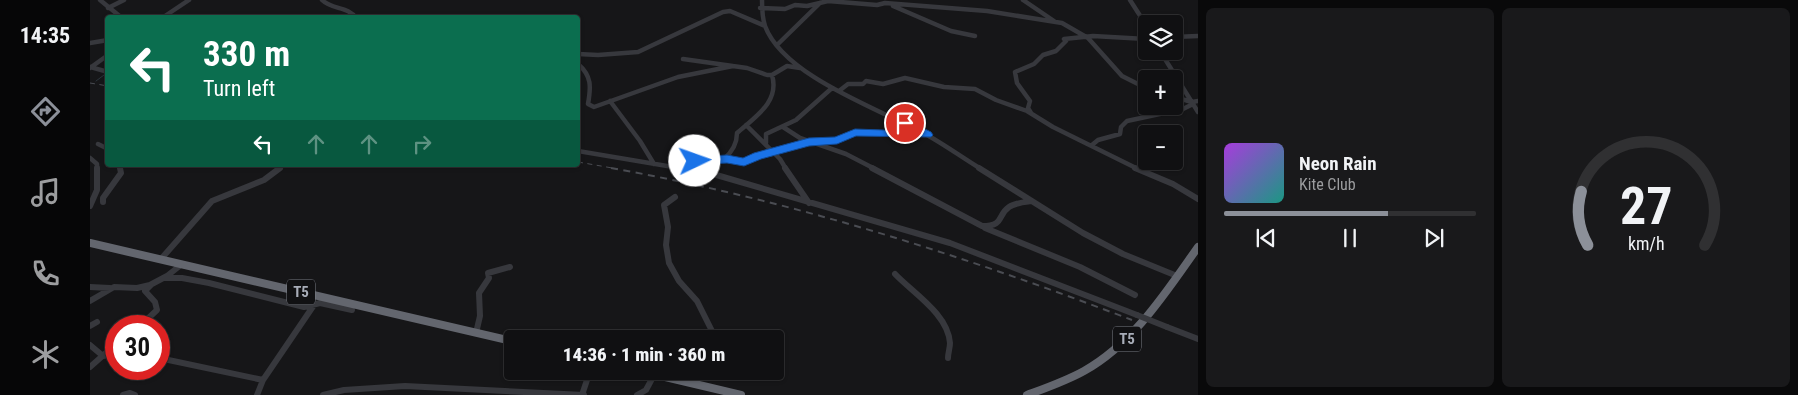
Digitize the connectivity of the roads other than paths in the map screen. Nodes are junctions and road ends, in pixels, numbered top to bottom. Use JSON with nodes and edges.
{"nodes":[{"id":1,"x":100,"y":0,"type":"edge"},
{"id":2,"x":124,"y":0,"type":"edge"},
{"id":3,"x":189,"y":0,"type":"edge"},
{"id":4,"x":322,"y":0,"type":"edge"},
{"id":5,"x":762,"y":0,"type":"edge"},
{"id":6,"x":875,"y":0,"type":"edge"},
{"id":7,"x":1023,"y":0,"type":"edge"},
{"id":8,"x":1130,"y":0,"type":"edge"},
{"id":9,"x":822,"y":1,"type":"edge"},
{"id":10,"x":885,"y":4,"type":"junction"},
{"id":11,"x":877,"y":5,"type":"junction"},
{"id":12,"x":108,"y":8,"type":"junction"},
{"id":13,"x":760,"y":8,"type":"junction"},
{"id":14,"x":118,"y":15,"type":"edge"},
{"id":15,"x":166,"y":15,"type":"edge"},
{"id":16,"x":354,"y":15,"type":"edge"},
{"id":17,"x":1140,"y":15,"type":"edge"},
{"id":18,"x":1056,"y":22,"type":"junction"},
{"id":19,"x":765,"y":26,"type":"junction"},
{"id":20,"x":975,"y":36,"type":"dead end"},
{"id":21,"x":1087,"y":36,"type":"junction"},
{"id":22,"x":1198,"y":36,"type":"edge"},
{"id":23,"x":1183,"y":37,"type":"edge"},
{"id":24,"x":1138,"y":39,"type":"edge"},
{"id":25,"x":105,"y":40,"type":"edge"},
{"id":26,"x":90,"y":43,"type":"edge"},
{"id":27,"x":777,"y":45,"type":"junction"},
{"id":28,"x":580,"y":54,"type":"edge"},
{"id":29,"x":105,"y":57,"type":"edge"},
{"id":30,"x":683,"y":59,"type":"dead end"},
{"id":31,"x":1166,"y":60,"type":"edge"},
{"id":32,"x":580,"y":66,"type":"edge"},
{"id":33,"x":733,"y":66,"type":"junction"},
{"id":34,"x":90,"y":67,"type":"edge"},
{"id":35,"x":804,"y":69,"type":"junction"},
{"id":36,"x":105,"y":71,"type":"edge"},
{"id":37,"x":772,"y":75,"type":"junction"},
{"id":38,"x":1138,"y":84,"type":"edge"},
{"id":39,"x":832,"y":88,"type":"junction"},
{"id":40,"x":840,"y":91,"type":"junction"},
{"id":41,"x":610,"y":101,"type":"junction"},
{"id":42,"x":1194,"y":102,"type":"edge"},
{"id":43,"x":1198,"y":112,"type":"edge"},
{"id":44,"x":1031,"y":113,"type":"junction"},
{"id":45,"x":746,"y":125,"type":"junction"},
{"id":46,"x":783,"y":128,"type":"junction"},
{"id":47,"x":928,"y":135,"type":"junction"},
{"id":48,"x":809,"y":142,"type":"junction"},
{"id":49,"x":766,"y":143,"type":"junction"},
{"id":50,"x":98,"y":144,"type":"dead end"},
{"id":51,"x":1092,"y":145,"type":"junction"},
{"id":52,"x":105,"y":148,"type":"edge"},
{"id":53,"x":580,"y":151,"type":"edge"},
{"id":54,"x":774,"y":152,"type":"junction"},
{"id":55,"x":90,"y":158,"type":"edge"},
{"id":56,"x":724,"y":159,"type":"junction"},
{"id":57,"x":654,"y":164,"type":"junction"},
{"id":58,"x":120,"y":167,"type":"edge"},
{"id":59,"x":280,"y":167,"type":"edge"},
{"id":60,"x":676,"y":168,"type":"junction"},
{"id":61,"x":674,"y":197,"type":"dead end"},
{"id":62,"x":1198,"y":199,"type":"edge"},
{"id":63,"x":1032,"y":201,"type":"junction"},
{"id":64,"x":103,"y":202,"type":"dead end"},
{"id":65,"x":809,"y":203,"type":"junction"},
{"id":66,"x":90,"y":206,"type":"edge"},
{"id":67,"x":982,"y":226,"type":"junction"},
{"id":68,"x":94,"y":243,"type":"edge"},
{"id":69,"x":1198,"y":247,"type":"edge"},
{"id":70,"x":90,"y":249,"type":"edge"},
{"id":71,"x":161,"y":259,"type":"junction"},
{"id":72,"x":182,"y":264,"type":"junction"},
{"id":73,"x":510,"y":267,"type":"dead end"},
{"id":74,"x":895,"y":274,"type":"dead end"},
{"id":75,"x":1177,"y":276,"type":"junction"},
{"id":76,"x":165,"y":278,"type":"junction"},
{"id":77,"x":151,"y":285,"type":"junction"},
{"id":78,"x":90,"y":287,"type":"edge"},
{"id":79,"x":110,"y":288,"type":"junction"},
{"id":80,"x":1136,"y":295,"type":"dead end"},
{"id":81,"x":323,"y":297,"type":"junction"},
{"id":82,"x":90,"y":301,"type":"edge"},
{"id":83,"x":315,"y":304,"type":"junction"},
{"id":84,"x":352,"y":310,"type":"dead end"},
{"id":85,"x":152,"y":315,"type":"edge"},
{"id":86,"x":97,"y":322,"type":"dead end"},
{"id":87,"x":90,"y":326,"type":"edge"},
{"id":88,"x":712,"y":330,"type":"edge"},
{"id":89,"x":476,"y":333,"type":"junction"},
{"id":90,"x":504,"y":339,"type":"edge"},
{"id":91,"x":1198,"y":339,"type":"edge"},
{"id":92,"x":90,"y":345,"type":"edge"},
{"id":93,"x":103,"y":356,"type":"joint"},
{"id":94,"x":948,"y":358,"type":"dead end"},
{"id":95,"x":170,"y":360,"type":"edge"},
{"id":96,"x":90,"y":367,"type":"edge"},
{"id":97,"x":263,"y":380,"type":"junction"},
{"id":98,"x":587,"y":380,"type":"edge"},
{"id":99,"x":652,"y":380,"type":"edge"},
{"id":100,"x":676,"y":380,"type":"edge"},
{"id":101,"x":527,"y":394,"type":"edge"},
{"id":102,"x":123,"y":395,"type":"edge"},
{"id":103,"x":135,"y":395,"type":"edge"},
{"id":104,"x":257,"y":395,"type":"edge"},
{"id":105,"x":324,"y":395,"type":"edge"},
{"id":106,"x":582,"y":395,"type":"edge"},
{"id":107,"x":637,"y":395,"type":"edge"},
{"id":108,"x":741,"y":395,"type":"edge"},
{"id":109,"x":1027,"y":395,"type":"edge"}],
"edges":[{"from":1,"to":12,"type":"street"},
{"from":2,"to":12,"type":"street"},
{"from":3,"to":15,"type":"street"},
{"from":4,"to":16,"type":"street"},
{"from":5,"to":13,"type":"street"},
{"from":6,"to":11,"type":"street"},
{"from":7,"to":18,"type":"street"},
{"from":8,"to":17,"type":"street"},
{"from":9,"to":11,"type":"street"},
{"from":9,"to":13,"type":"street"},
{"from":9,"to":27,"type":"street"},
{"from":10,"to":11,"type":"street"},
{"from":10,"to":18,"type":"street"},
{"from":10,"to":20,"type":"street"},
{"from":12,"to":14,"type":"street"},
{"from":13,"to":19,"type":"street"},
{"from":18,"to":21,"type":"street"},
{"from":19,"to":27,"type":"street"},
{"from":19,"to":28,"type":"street"},
{"from":21,"to":24,"type":"street"},
{"from":21,"to":38,"type":"street"},
{"from":21,"to":44,"type":"street"},
{"from":22,"to":23,"type":"street"},
{"from":25,"to":26,"type":"street"},
{"from":27,"to":35,"type":"street"},
{"from":29,"to":34,"type":"street"},
{"from":30,"to":33,"type":"street"},
{"from":31,"to":42,"type":"street"},
{"from":32,"to":41,"type":"street"},
{"from":33,"to":37,"type":"street"},
{"from":33,"to":41,"type":"street"},
{"from":34,"to":36,"type":"street"},
{"from":35,"to":37,"type":"street"},
{"from":35,"to":39,"type":"street"},
{"from":37,"to":45,"type":"street"},
{"from":39,"to":40,"type":"street"},
{"from":39,"to":46,"type":"street"},
{"from":40,"to":44,"type":"street"},
{"from":40,"to":47,"type":"street"},
{"from":41,"to":57,"type":"street"},
{"from":42,"to":43,"type":"street"},
{"from":42,"to":51,"type":"street"},
{"from":44,"to":51,"type":"street"},
{"from":45,"to":49,"type":"street"},
{"from":45,"to":56,"type":"street"},
{"from":46,"to":48,"type":"street"},
{"from":46,"to":49,"type":"street"},
{"from":47,"to":48,"type":"street"},
{"from":47,"to":63,"type":"street"},
{"from":48,"to":54,"type":"street"},
{"from":48,"to":67,"type":"street"},
{"from":49,"to":54,"type":"street"},
{"from":50,"to":52,"type":"street"},
{"from":51,"to":62,"type":"street"},
{"from":53,"to":57,"type":"street"},
{"from":54,"to":56,"type":"street"},
{"from":54,"to":65,"type":"street"},
{"from":55,"to":66,"type":"street"},
{"from":56,"to":60,"type":"street"},
{"from":57,"to":60,"type":"street"},
{"from":58,"to":64,"type":"street"},
{"from":59,"to":71,"type":"street"},
{"from":60,"to":65,"type":"street"},
{"from":61,"to":88,"type":"street"},
{"from":63,"to":67,"type":"street"},
{"from":63,"to":75,"type":"street"},
{"from":65,"to":91,"type":"street","bridge":true},
{"from":67,"to":80,"type":"street"},
{"from":68,"to":70,"type":"street"},
{"from":68,"to":71,"type":"highway","number":"T5"},
{"from":69,"to":75,"type":"highway","number":"T5"},
{"from":71,"to":72,"type":"highway","number":"T5"},
{"from":72,"to":76,"type":"street"},
{"from":72,"to":81,"type":"highway","number":"T5"},
{"from":73,"to":89,"type":"street"},
{"from":74,"to":94,"type":"street"},
{"from":75,"to":109,"type":"highway","number":"T5"},
{"from":76,"to":77,"type":"street"},
{"from":76,"to":83,"type":"street"},
{"from":77,"to":79,"type":"street"},
{"from":77,"to":85,"type":"street"},
{"from":78,"to":79,"type":"street"},
{"from":79,"to":82,"type":"street"},
{"from":81,"to":83,"type":"street"},
{"from":81,"to":89,"type":"highway","number":"T5"},
{"from":83,"to":84,"type":"street"},
{"from":83,"to":97,"type":"street"},
{"from":86,"to":87,"type":"street"},
{"from":89,"to":90,"type":"highway","number":"T5"},
{"from":92,"to":93,"type":"street"},
{"from":93,"to":96,"type":"street"},
{"from":95,"to":97,"type":"street"},
{"from":97,"to":104,"type":"street"},
{"from":98,"to":106,"type":"street"},
{"from":99,"to":107,"type":"street"},
{"from":100,"to":108,"type":"highway"},
{"from":101,"to":105,"type":"street"},
{"from":101,"to":106,"type":"street"},
{"from":102,"to":103,"type":"street"}]}
